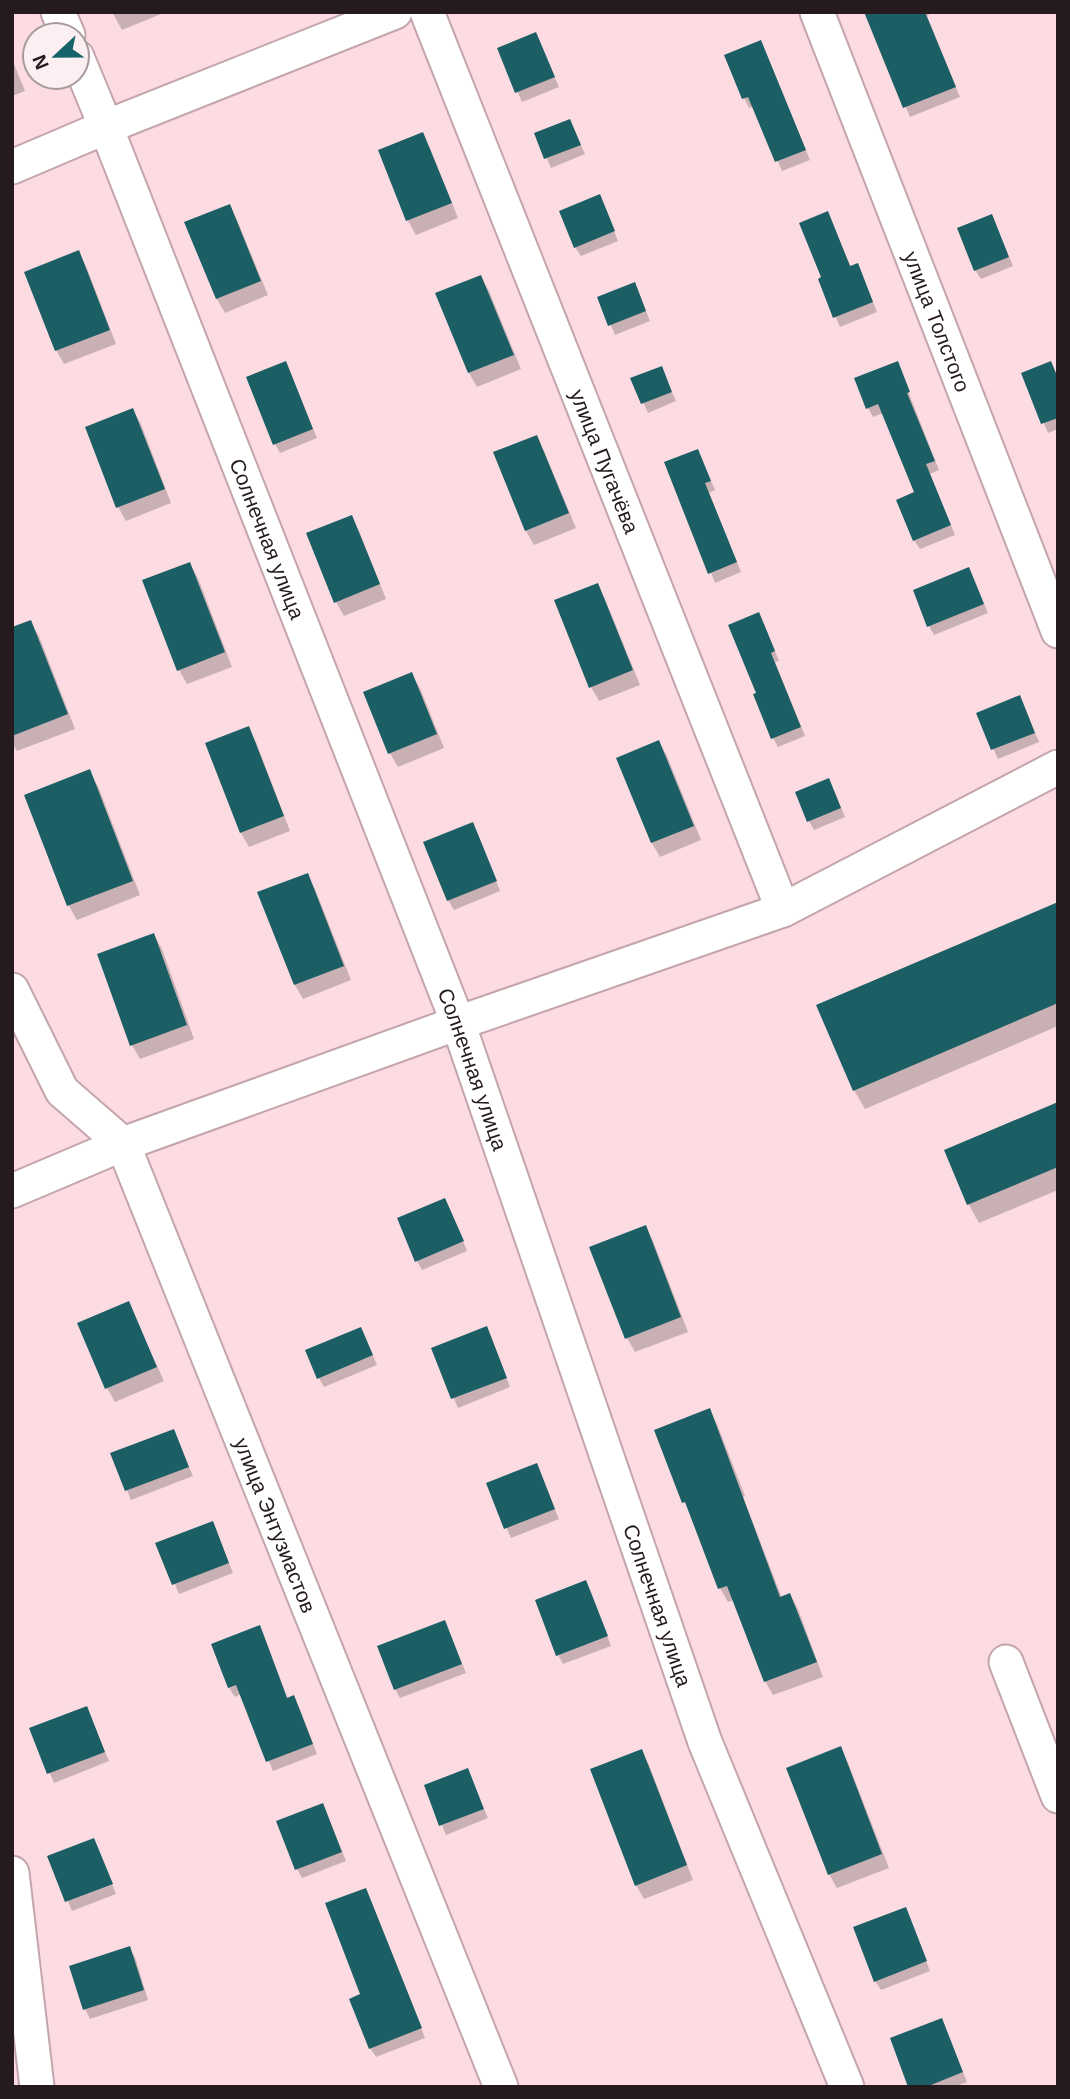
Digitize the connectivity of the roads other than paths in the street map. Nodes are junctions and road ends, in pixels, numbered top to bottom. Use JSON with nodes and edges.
{"nodes":[{"id":1,"x":395,"y":12,"type":"edge"},
{"id":2,"x":427,"y":12,"type":"edge"},
{"id":3,"x":817,"y":12,"type":"edge"},
{"id":4,"x":91,"y":91,"type":"edge"},
{"id":5,"x":106,"y":127,"type":"junction"},
{"id":6,"x":12,"y":167,"type":"edge"},
{"id":7,"x":1058,"y":631,"type":"edge"},
{"id":8,"x":1058,"y":768,"type":"edge"},
{"id":9,"x":783,"y":910,"type":"junction"},
{"id":10,"x":12,"y":990,"type":"edge"},
{"id":11,"x":457,"y":1023,"type":"junction"},
{"id":12,"x":123,"y":1144,"type":"junction"},
{"id":13,"x":12,"y":1191,"type":"edge"},
{"id":14,"x":1006,"y":1662,"type":"dead end"},
{"id":15,"x":1058,"y":1796,"type":"edge"},
{"id":16,"x":12,"y":1873,"type":"edge"},
{"id":17,"x":37,"y":2087,"type":"edge"},
{"id":18,"x":501,"y":2087,"type":"edge"},
{"id":19,"x":846,"y":2087,"type":"edge"}],
"edges":[{"from":1,"to":5,"type":"street"},
{"from":2,"to":9,"type":"street","name":"улица Пугачёва"},
{"from":3,"to":7,"type":"street","name":"улица Толстого"},
{"from":4,"to":5,"type":"street","name":"Солнечная улица"},
{"from":5,"to":6,"type":"street"},
{"from":5,"to":11,"type":"street","name":"Солнечная улица"},
{"from":8,"to":9,"type":"street"},
{"from":9,"to":11,"type":"street"},
{"from":10,"to":12,"type":"street","name":"улица Энтузиастов"},
{"from":11,"to":12,"type":"street"},
{"from":11,"to":19,"type":"street","name":"Солнечная улица"},
{"from":12,"to":13,"type":"street"},
{"from":12,"to":18,"type":"street","name":"улица Энтузиастов"},
{"from":14,"to":15,"type":"street"},
{"from":16,"to":17,"type":"street"}]}
